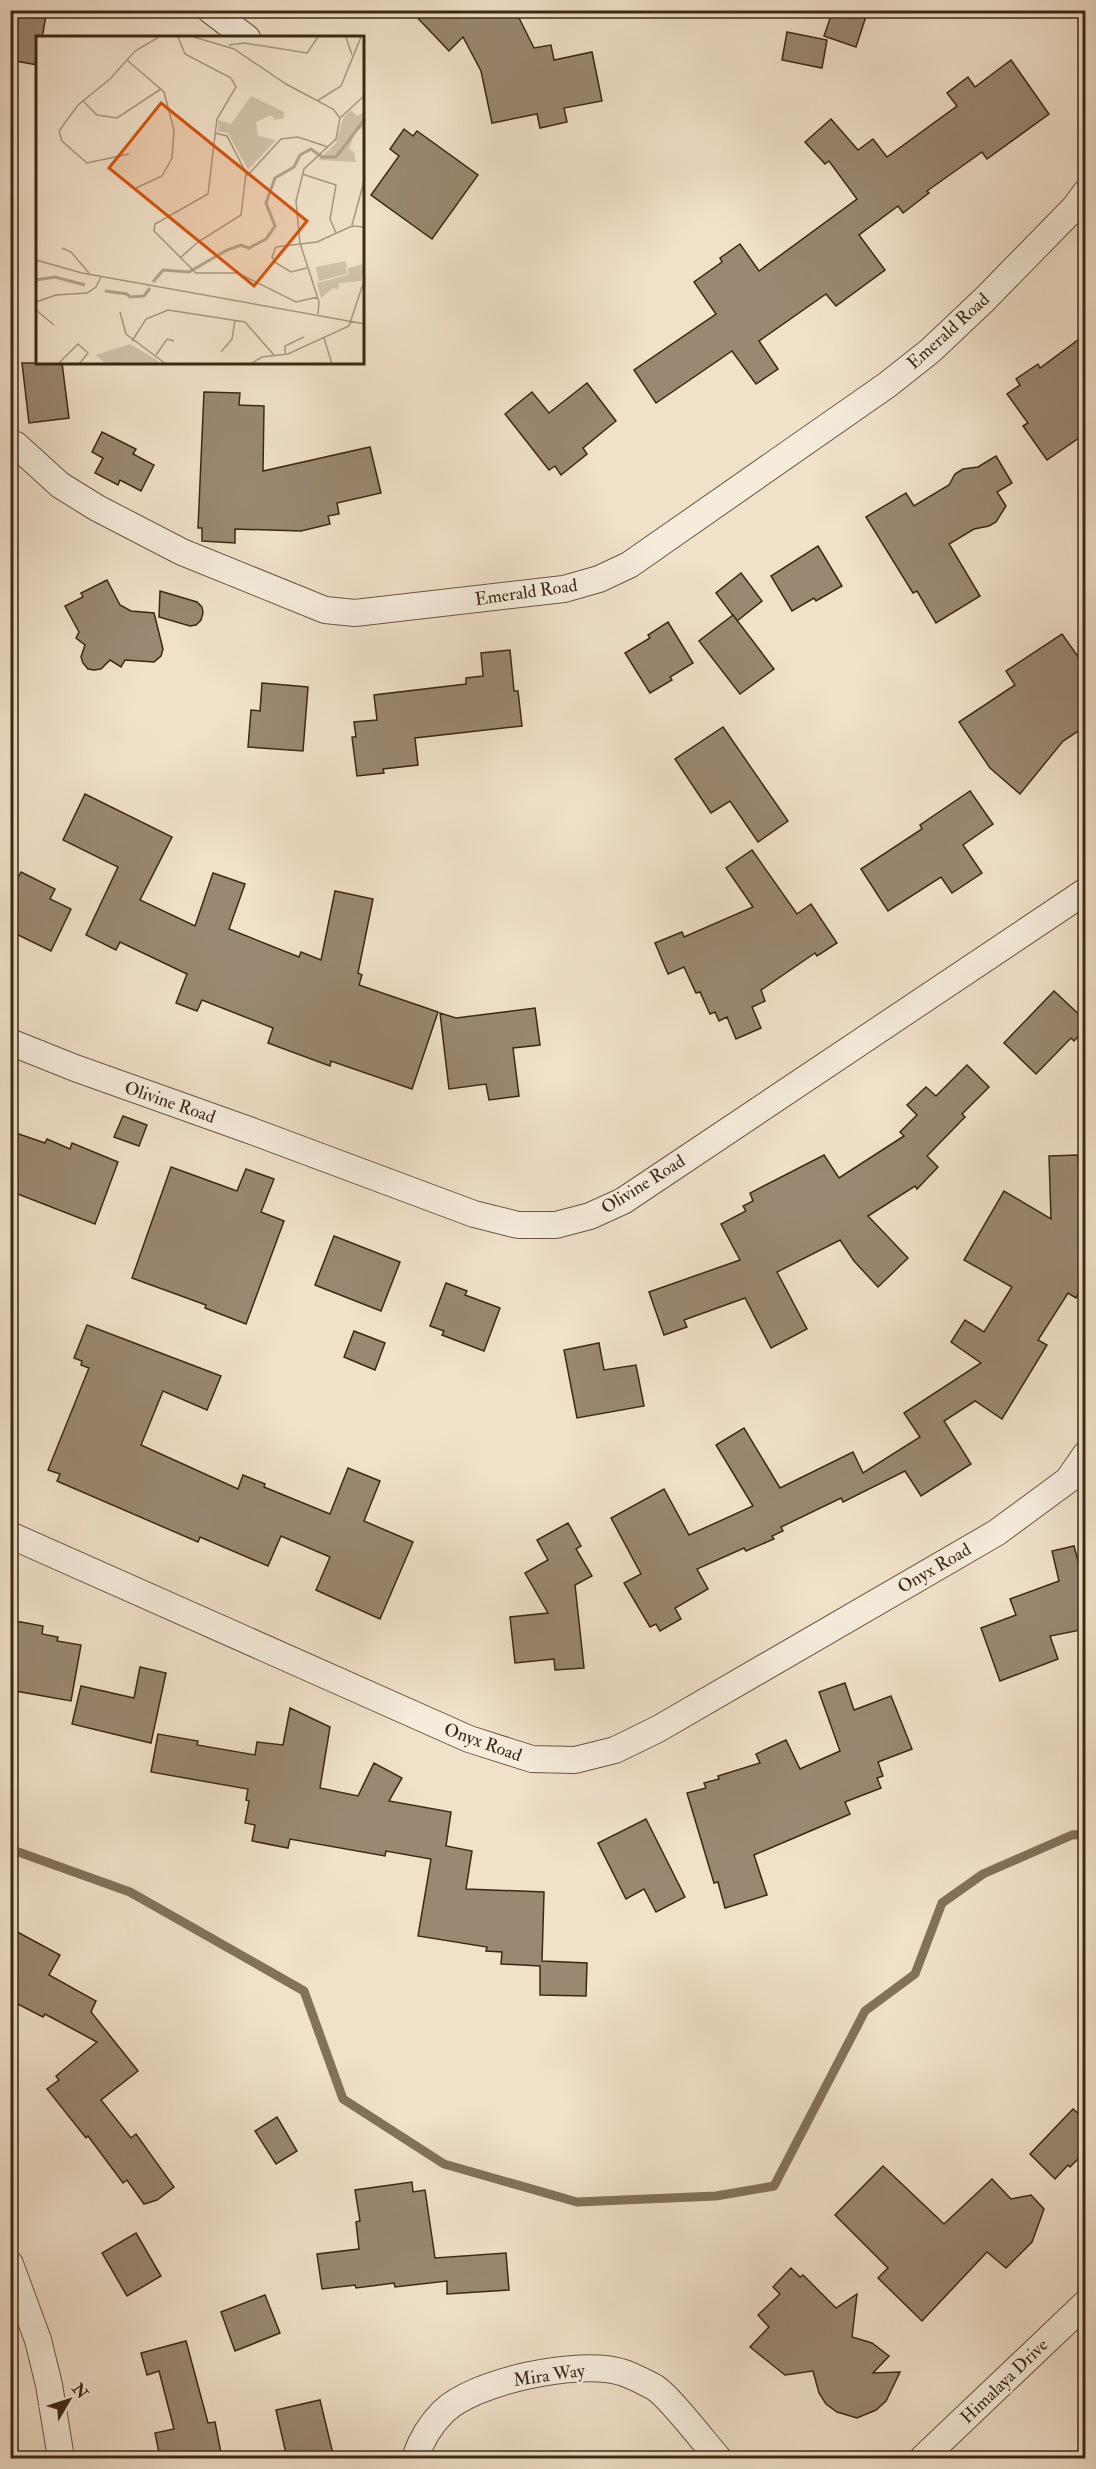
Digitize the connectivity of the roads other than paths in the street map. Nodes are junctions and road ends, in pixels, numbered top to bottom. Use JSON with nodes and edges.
{"nodes":[{"id":1,"x":210,"y":10,"type":"edge"},
{"id":2,"x":244,"y":36,"type":"edge"},
{"id":3,"x":1086,"y":192,"type":"edge"},
{"id":4,"x":16,"y":445,"type":"dead end"},
{"id":5,"x":1086,"y":891,"type":"edge"},
{"id":6,"x":10,"y":1042,"type":"edge"},
{"id":7,"x":1086,"y":1454,"type":"edge"},
{"id":8,"x":1077,"y":1480,"type":"edge"},
{"id":9,"x":10,"y":1535,"type":"edge"},
{"id":10,"x":10,"y":2264,"type":"edge"},
{"id":11,"x":1086,"y":2303,"type":"edge"},
{"id":12,"x":60,"y":2458,"type":"edge"},
{"id":13,"x":416,"y":2458,"type":"edge"},
{"id":14,"x":718,"y":2458,"type":"edge"},
{"id":15,"x":923,"y":2458,"type":"edge"}],
"edges":[{"from":1,"to":2,"type":"street"},
{"from":3,"to":4,"type":"street","name":"Emerald Road"},
{"from":5,"to":6,"type":"street","name":"Olivine Road"},
{"from":7,"to":8,"type":"street","name":"Onyx Road"},
{"from":8,"to":9,"type":"street","name":"Onyx Road"},
{"from":10,"to":12,"type":"street"},
{"from":11,"to":15,"type":"street","name":"Himalaya Drive"},
{"from":13,"to":14,"type":"street","name":"Mira Way"}]}
